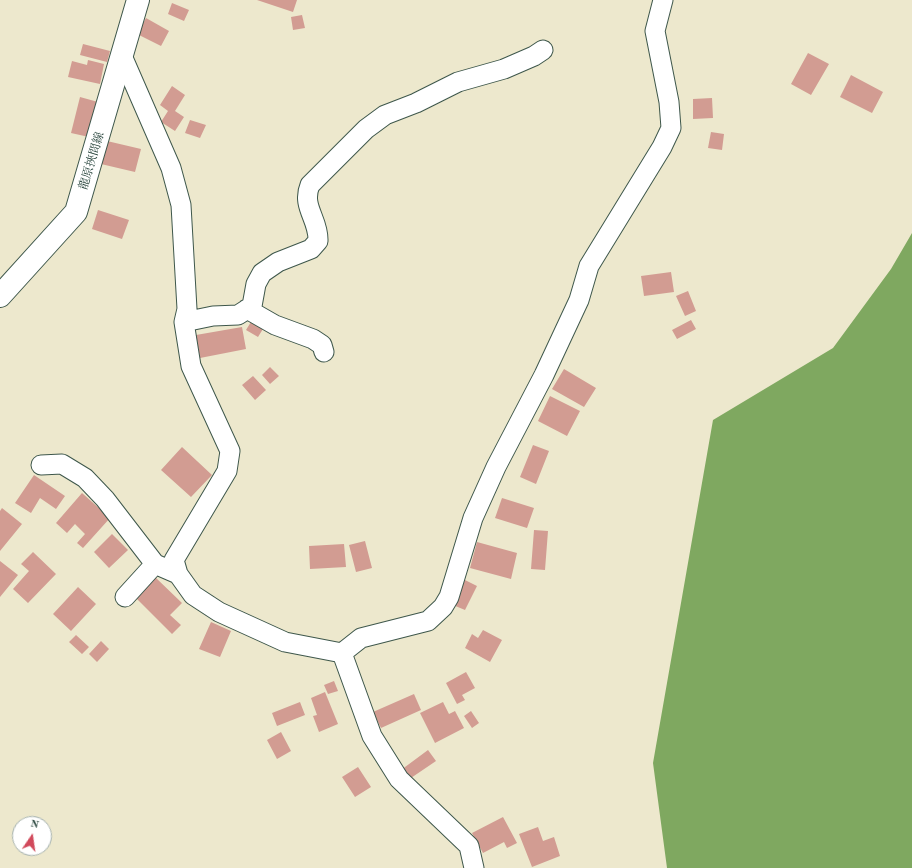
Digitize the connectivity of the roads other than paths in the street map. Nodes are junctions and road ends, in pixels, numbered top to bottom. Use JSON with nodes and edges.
{"nodes":[{"id":1,"x":138,"y":0,"type":"edge"},
{"id":2,"x":662,"y":0,"type":"edge"},
{"id":3,"x":542,"y":50,"type":"dead end"},
{"id":4,"x":123,"y":58,"type":"junction"},
{"id":5,"x":0,"y":296,"type":"edge"},
{"id":6,"x":247,"y":309,"type":"junction"},
{"id":7,"x":184,"y":322,"type":"junction"},
{"id":8,"x":324,"y":352,"type":"dead end"},
{"id":9,"x":41,"y":465,"type":"dead end"},
{"id":10,"x":155,"y":564,"type":"junction"},
{"id":11,"x":178,"y":574,"type":"junction"},
{"id":12,"x":125,"y":597,"type":"dead end"},
{"id":13,"x":342,"y":652,"type":"junction"},
{"id":14,"x":474,"y":868,"type":"edge"}],
"edges":[{"from":1,"to":4,"type":"main road","name":"龍原挾間線"},
{"from":2,"to":13,"type":"street"},
{"from":3,"to":6,"type":"street"},
{"from":4,"to":5,"type":"main road","name":"龍原挾間線"},
{"from":4,"to":7,"type":"street"},
{"from":6,"to":7,"type":"street"},
{"from":6,"to":8,"type":"street"},
{"from":7,"to":11,"type":"street"},
{"from":9,"to":10,"type":"street"},
{"from":10,"to":11,"type":"street"},
{"from":10,"to":12,"type":"street"},
{"from":11,"to":13,"type":"street"},
{"from":13,"to":14,"type":"street"}]}
